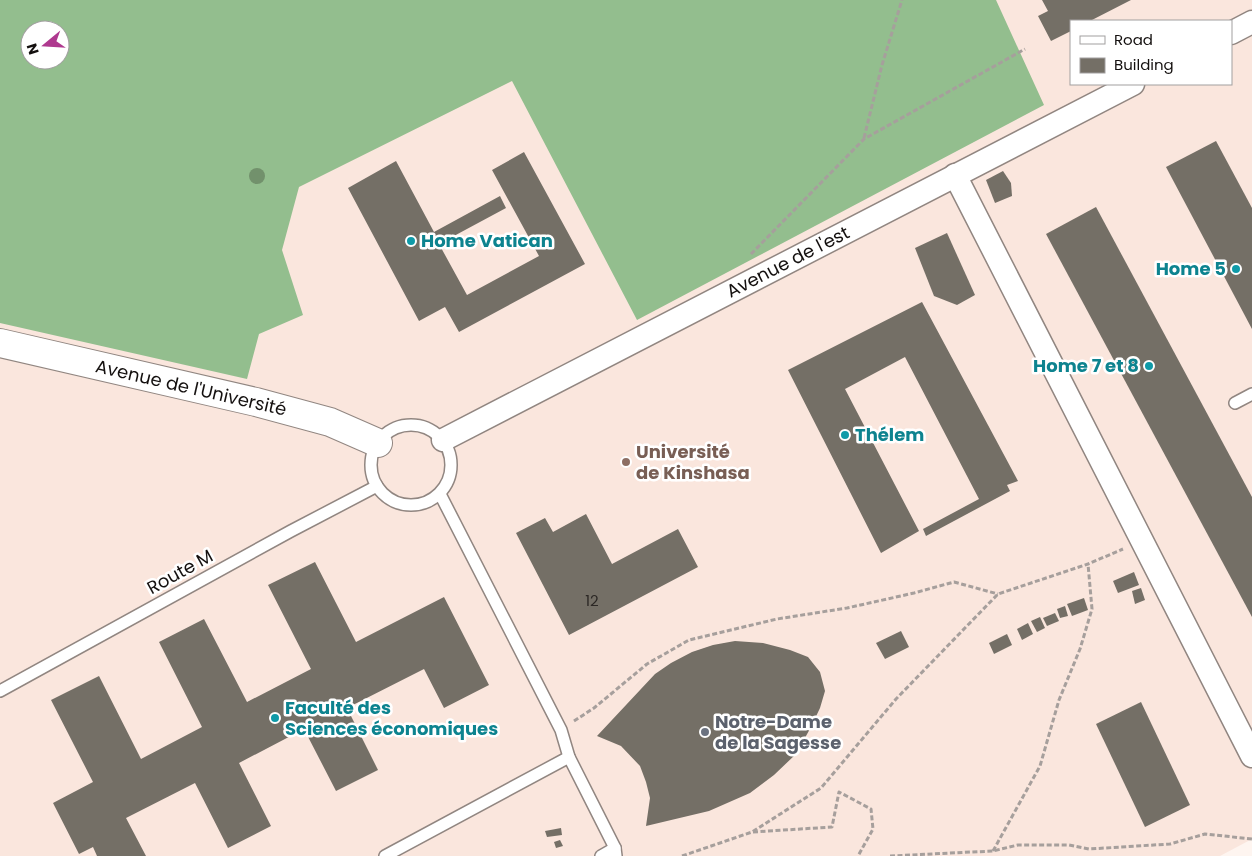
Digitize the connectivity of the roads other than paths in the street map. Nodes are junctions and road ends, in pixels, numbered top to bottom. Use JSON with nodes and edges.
{"nodes":[{"id":1,"x":1252,"y":22,"type":"edge"},
{"id":2,"x":1232,"y":32,"type":"edge"},
{"id":3,"x":1131,"y":85,"type":"edge"},
{"id":4,"x":955,"y":175,"type":"junction"},
{"id":5,"x":0,"y":344,"type":"edge"},
{"id":6,"x":1252,"y":394,"type":"edge"},
{"id":7,"x":1235,"y":403,"type":"dead end"},
{"id":8,"x":443,"y":440,"type":"junction"},
{"id":9,"x":378,"y":444,"type":"junction"},
{"id":10,"x":378,"y":486,"type":"junction"},
{"id":11,"x":440,"y":494,"type":"junction"},
{"id":12,"x":0,"y":691,"type":"edge"},
{"id":13,"x":1252,"y":756,"type":"edge"},
{"id":14,"x":569,"y":757,"type":"junction"},
{"id":15,"x":615,"y":852,"type":"edge"},
{"id":16,"x":385,"y":856,"type":"edge"},
{"id":17,"x":601,"y":856,"type":"edge"}],
"edges":[{"from":1,"to":2,"type":"street"},
{"from":3,"to":4,"type":"street","name":"Avenue de l'est"},
{"from":4,"to":8,"type":"street","name":"Avenue de l'est"},
{"from":4,"to":13,"type":"street"},
{"from":5,"to":9,"type":"street","name":"Avenue de l'Université"},
{"from":6,"to":7,"type":"lane"},
{"from":8,"to":9,"type":"lane"},
{"from":8,"to":11,"type":"lane"},
{"from":9,"to":10,"type":"lane"},
{"from":10,"to":11,"type":"lane"},
{"from":10,"to":12,"type":"lane","name":"Route M"},
{"from":11,"to":14,"type":"lane"},
{"from":14,"to":15,"type":"lane"},
{"from":14,"to":16,"type":"lane"},
{"from":15,"to":17,"type":"lane"}]}
